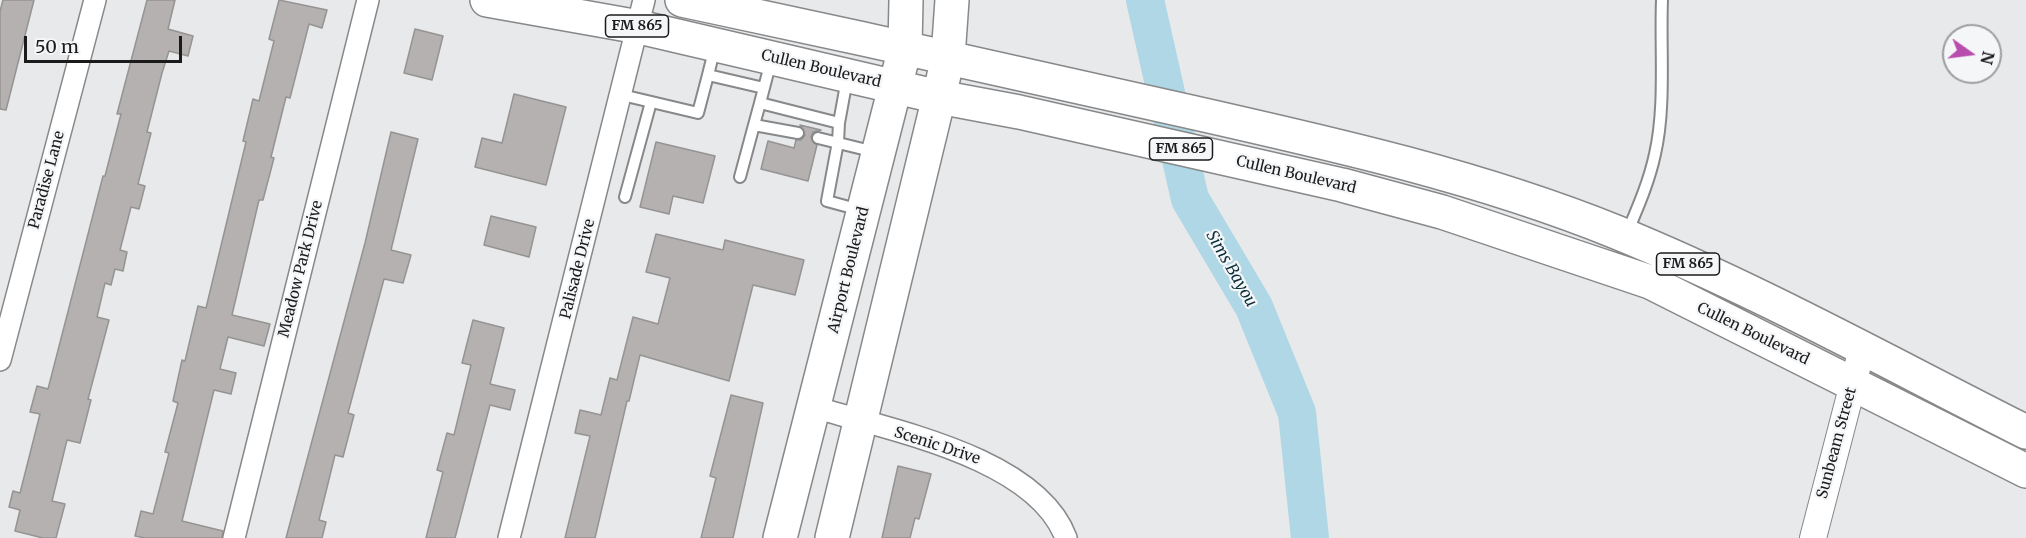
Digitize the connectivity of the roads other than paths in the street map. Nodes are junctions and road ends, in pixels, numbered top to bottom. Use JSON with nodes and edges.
{"nodes":[{"id":1,"x":95,"y":0,"type":"edge"},
{"id":2,"x":368,"y":0,"type":"edge"},
{"id":3,"x":487,"y":0,"type":"edge"},
{"id":4,"x":682,"y":0,"type":"edge"},
{"id":5,"x":906,"y":0,"type":"edge"},
{"id":6,"x":952,"y":0,"type":"edge"},
{"id":7,"x":1662,"y":0,"type":"edge"},
{"id":8,"x":641,"y":13,"type":"edge"},
{"id":9,"x":904,"y":48,"type":"junction"},
{"id":10,"x":948,"y":57,"type":"junction"},
{"id":11,"x":712,"y":60,"type":"junction"},
{"id":12,"x":768,"y":73,"type":"junction"},
{"id":13,"x":848,"y":75,"type":"junction"},
{"id":14,"x":896,"y":86,"type":"junction"},
{"id":15,"x":621,"y":95,"type":"junction"},
{"id":16,"x":939,"y":97,"type":"junction"},
{"id":17,"x":651,"y":102,"type":"junction"},
{"id":18,"x":760,"y":103,"type":"junction"},
{"id":19,"x":839,"y":123,"type":"junction"},
{"id":20,"x":754,"y":124,"type":"junction"},
{"id":21,"x":798,"y":134,"type":"dead end"},
{"id":22,"x":818,"y":138,"type":"dead end"},
{"id":23,"x":838,"y":142,"type":"junction"},
{"id":24,"x":878,"y":153,"type":"junction"},
{"id":25,"x":1392,"y":161,"type":"junction"},
{"id":26,"x":740,"y":177,"type":"dead end"},
{"id":27,"x":1384,"y":196,"type":"junction"},
{"id":28,"x":625,"y":197,"type":"dead end"},
{"id":29,"x":864,"y":211,"type":"junction"},
{"id":30,"x":1626,"y":236,"type":"junction"},
{"id":31,"x":1862,"y":349,"type":"junction"},
{"id":32,"x":0,"y":360,"type":"edge"},
{"id":33,"x":1853,"y":383,"type":"junction"},
{"id":34,"x":814,"y":407,"type":"junction"},
{"id":35,"x":861,"y":421,"type":"junction"},
{"id":36,"x":2026,"y":432,"type":"edge"},
{"id":37,"x":2026,"y":471,"type":"edge"},
{"id":38,"x":234,"y":538,"type":"edge"},
{"id":39,"x":509,"y":538,"type":"edge"},
{"id":40,"x":780,"y":538,"type":"edge"},
{"id":41,"x":832,"y":538,"type":"edge"},
{"id":42,"x":1066,"y":538,"type":"edge"},
{"id":43,"x":1812,"y":538,"type":"edge"}],
"edges":[{"from":1,"to":32,"type":"street","name":"Paradise Lane"},
{"from":2,"to":38,"type":"street","name":"Meadow Park Drive"},
{"from":3,"to":8,"type":"main road","name":"Cullen Boulevard","number":"FM 865"},
{"from":4,"to":9,"type":"main road","number":"FM 865"},
{"from":5,"to":9,"type":"main road","name":"Airport Boulevard"},
{"from":6,"to":10,"type":"main road"},
{"from":7,"to":30,"type":"lane"},
{"from":8,"to":11,"type":"main road","name":"Cullen Boulevard","number":"FM 865"},
{"from":8,"to":15,"type":"street","name":"Palisade Drive"},
{"from":9,"to":10,"type":"main road","number":"FM 865"},
{"from":9,"to":14,"type":"main road","name":"Airport Boulevard"},
{"from":10,"to":16,"type":"main road"},
{"from":10,"to":25,"type":"main road","number":"FM 865"},
{"from":11,"to":12,"type":"main road","name":"Cullen Boulevard","number":"FM 865"},
{"from":11,"to":17,"type":"lane"},
{"from":12,"to":13,"type":"main road","name":"Cullen Boulevard","number":"FM 865"},
{"from":12,"to":18,"type":"lane"},
{"from":13,"to":14,"type":"main road","name":"Cullen Boulevard","number":"FM 865"},
{"from":13,"to":19,"type":"lane"},
{"from":14,"to":16,"type":"main road","name":"Cullen Boulevard","number":"FM 865"},
{"from":14,"to":24,"type":"main road","name":"Airport Boulevard"},
{"from":15,"to":17,"type":"lane"},
{"from":15,"to":39,"type":"street","name":"Palisade Drive"},
{"from":16,"to":27,"type":"main road","name":"Cullen Boulevard","number":"FM 865"},
{"from":16,"to":35,"type":"main road"},
{"from":17,"to":28,"type":"lane"},
{"from":18,"to":19,"type":"lane"},
{"from":18,"to":20,"type":"lane"},
{"from":19,"to":23,"type":"lane"},
{"from":20,"to":21,"type":"lane"},
{"from":20,"to":26,"type":"lane"},
{"from":22,"to":23,"type":"lane"},
{"from":23,"to":24,"type":"lane"},
{"from":23,"to":29,"type":"lane"},
{"from":24,"to":29,"type":"main road","name":"Airport Boulevard"},
{"from":25,"to":27,"type":"main road"},
{"from":25,"to":30,"type":"main road","number":"FM 865"},
{"from":27,"to":33,"type":"main road","name":"Cullen Boulevard","number":"FM 865"},
{"from":29,"to":34,"type":"main road","name":"Airport Boulevard"},
{"from":30,"to":31,"type":"main road","number":"FM 865"},
{"from":31,"to":33,"type":"street","name":"Sunbeam Street"},
{"from":31,"to":36,"type":"main road","number":"FM 865"},
{"from":33,"to":37,"type":"main road","name":"Cullen Boulevard","number":"FM 865"},
{"from":33,"to":43,"type":"street","name":"Sunbeam Street"},
{"from":34,"to":35,"type":"street","name":"Scenic Drive"},
{"from":34,"to":40,"type":"main road","name":"Airport Boulevard"},
{"from":35,"to":41,"type":"main road"},
{"from":35,"to":42,"type":"street","name":"Scenic Drive"}]}
